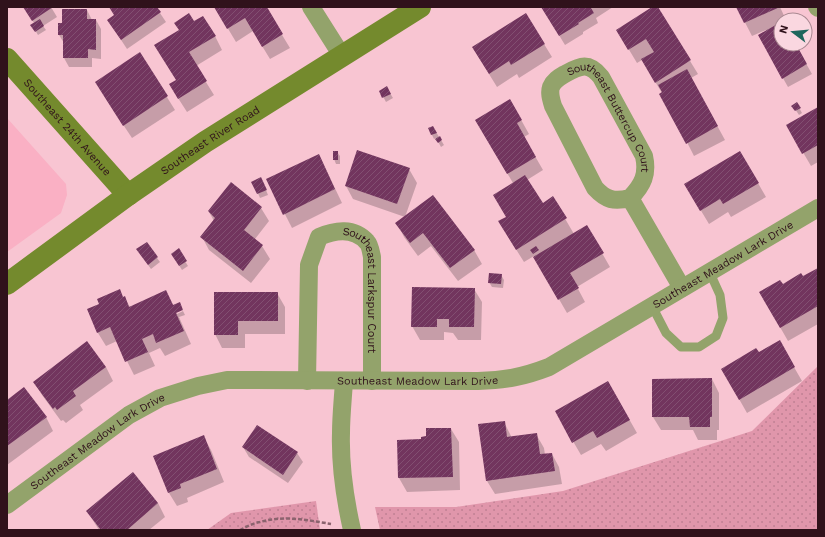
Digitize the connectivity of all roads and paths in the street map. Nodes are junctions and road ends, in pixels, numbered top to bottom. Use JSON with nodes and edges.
{"nodes":[{"id":1,"x":311,"y":7,"type":"edge"},
{"id":2,"x":420,"y":7,"type":"edge"},
{"id":3,"x":342,"y":56,"type":"junction"},
{"id":4,"x":7,"y":59,"type":"edge"},
{"id":5,"x":128,"y":195,"type":"junction"},
{"id":6,"x":630,"y":198,"type":"junction"},
{"id":7,"x":818,"y":208,"type":"edge"},
{"id":8,"x":710,"y":273,"type":"junction"},
{"id":9,"x":7,"y":284,"type":"edge"},
{"id":10,"x":682,"y":288,"type":"junction"},
{"id":11,"x":652,"y":306,"type":"junction"},
{"id":12,"x":307,"y":381,"type":"junction"},
{"id":13,"x":344,"y":381,"type":"junction"},
{"id":14,"x":372,"y":381,"type":"junction"},
{"id":15,"x":7,"y":504,"type":"edge"},
{"id":16,"x":352,"y":529,"type":"edge"},
{"id":17,"x":240,"y":530,"type":"edge"}],
"edges":[{"from":1,"to":3,"type":"street"},
{"from":2,"to":3,"type":"main road","name":"Southeast River Road"},
{"from":3,"to":5,"type":"main road","name":"Southeast River Road"},
{"from":4,"to":5,"type":"main road","name":"Southeast 24th Avenue"},
{"from":5,"to":9,"type":"main road","name":"Southeast River Road"},
{"from":6,"to":6,"type":"street","name":"Southeast Buttercup Court"},
{"from":6,"to":10,"type":"street"},
{"from":7,"to":8,"type":"street","name":"Southeast Meadow Lark Drive"},
{"from":8,"to":10,"type":"street","name":"Southeast Meadow Lark Drive"},
{"from":8,"to":11,"type":"lane"},
{"from":10,"to":11,"type":"street","name":"Southeast Meadow Lark Drive"},
{"from":11,"to":14,"type":"street","name":"Southeast Meadow Lark Drive"},
{"from":12,"to":13,"type":"street","name":"Southeast Meadow Lark Drive"},
{"from":12,"to":14,"type":"street","name":"Southeast Larkspur Court"},
{"from":12,"to":15,"type":"street","name":"Southeast Meadow Lark Drive"},
{"from":13,"to":14,"type":"street","name":"Southeast Meadow Lark Drive"},
{"from":13,"to":16,"type":"street"},
{"from":16,"to":17,"type":"path"}]}
